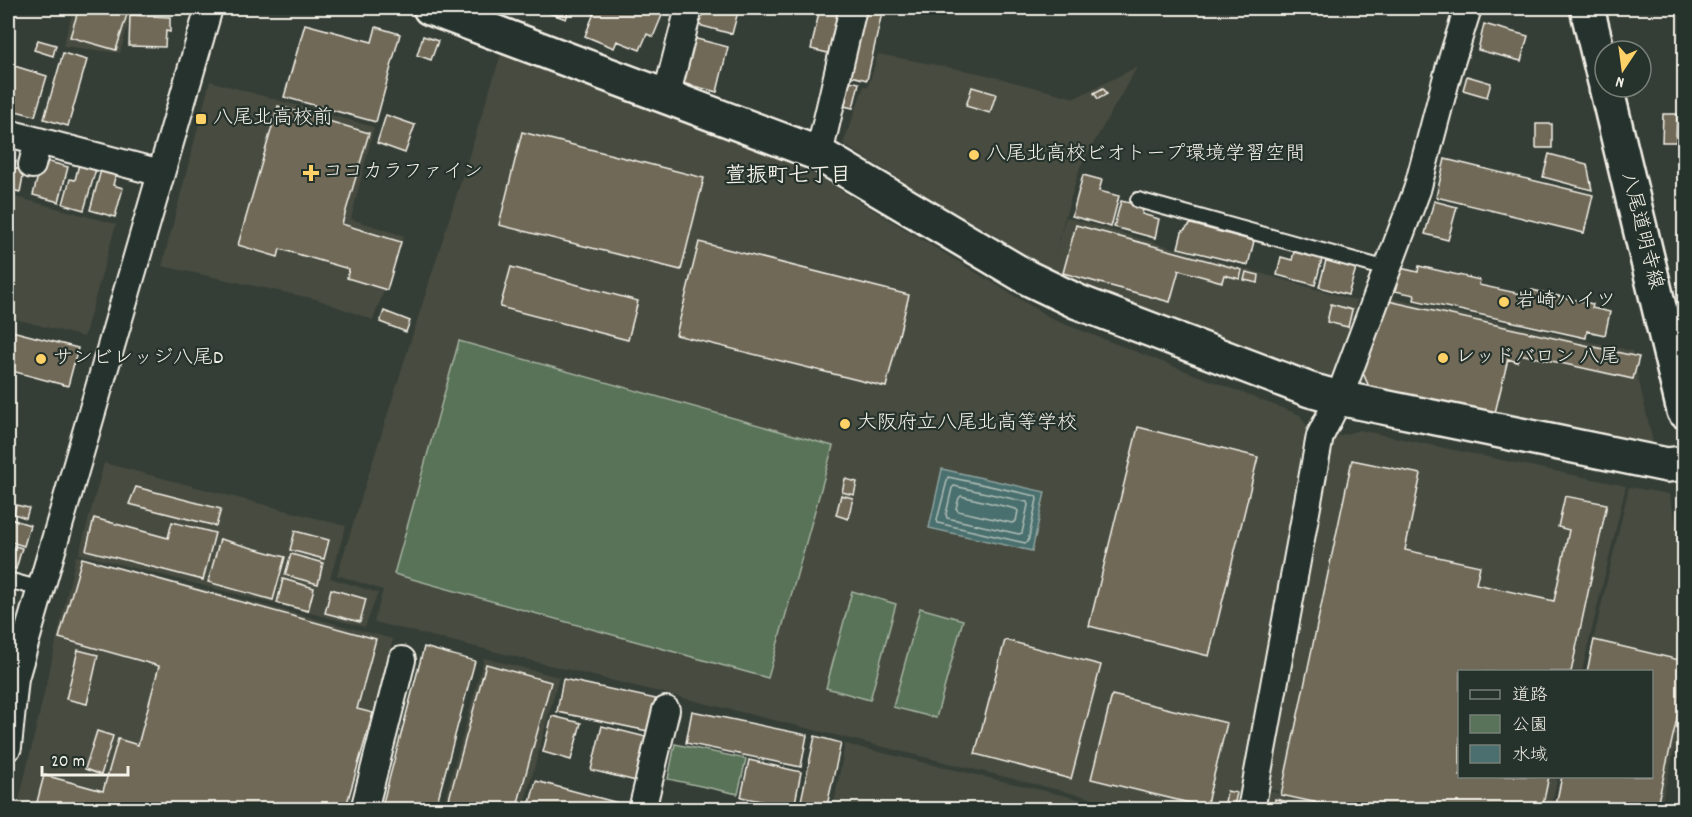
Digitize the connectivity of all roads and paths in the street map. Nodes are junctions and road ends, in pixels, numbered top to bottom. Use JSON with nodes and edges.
{"nodes":[{"id":1,"x":209,"y":8,"type":"edge"},
{"id":2,"x":430,"y":8,"type":"edge"},
{"id":3,"x":689,"y":8,"type":"edge"},
{"id":4,"x":853,"y":8,"type":"edge"},
{"id":5,"x":1468,"y":8,"type":"edge"},
{"id":6,"x":1587,"y":8,"type":"edge"},
{"id":7,"x":1595,"y":39,"type":"edge"},
{"id":8,"x":666,"y":96,"type":"junction"},
{"id":9,"x":1609,"y":99,"type":"edge"},
{"id":10,"x":8,"y":133,"type":"edge"},
{"id":11,"x":819,"y":154,"type":"junction"},
{"id":12,"x":161,"y":173,"type":"junction"},
{"id":13,"x":1138,"y":200,"type":"dead end"},
{"id":14,"x":1387,"y":269,"type":"junction"},
{"id":15,"x":1339,"y":398,"type":"junction"},
{"id":16,"x":1684,"y":411,"type":"edge"},
{"id":17,"x":1684,"y":463,"type":"edge"},
{"id":18,"x":8,"y":580,"type":"edge"},
{"id":19,"x":41,"y":589,"type":"junction"},
{"id":20,"x":402,"y":660,"type":"dead end"},
{"id":21,"x":666,"y":710,"type":"dead end"},
{"id":22,"x":8,"y":732,"type":"edge"},
{"id":23,"x":364,"y":810,"type":"edge"},
{"id":24,"x":642,"y":810,"type":"edge"},
{"id":25,"x":1251,"y":810,"type":"edge"}],
"edges":[{"from":1,"to":12,"type":"street"},
{"from":2,"to":8,"type":"street"},
{"from":3,"to":8,"type":"street"},
{"from":4,"to":11,"type":"street"},
{"from":5,"to":14,"type":"street"},
{"from":6,"to":7,"type":"street"},
{"from":8,"to":11,"type":"street"},
{"from":9,"to":16,"type":"street","name":"八尾道明寺線"},
{"from":10,"to":12,"type":"street"},
{"from":11,"to":15,"type":"street"},
{"from":12,"to":19,"type":"street"},
{"from":13,"to":14,"type":"lane"},
{"from":14,"to":15,"type":"street"},
{"from":15,"to":17,"type":"street"},
{"from":15,"to":25,"type":"street"},
{"from":18,"to":19,"type":"lane"},
{"from":19,"to":22,"type":"street"},
{"from":20,"to":23,"type":"street"},
{"from":21,"to":24,"type":"street"}]}
